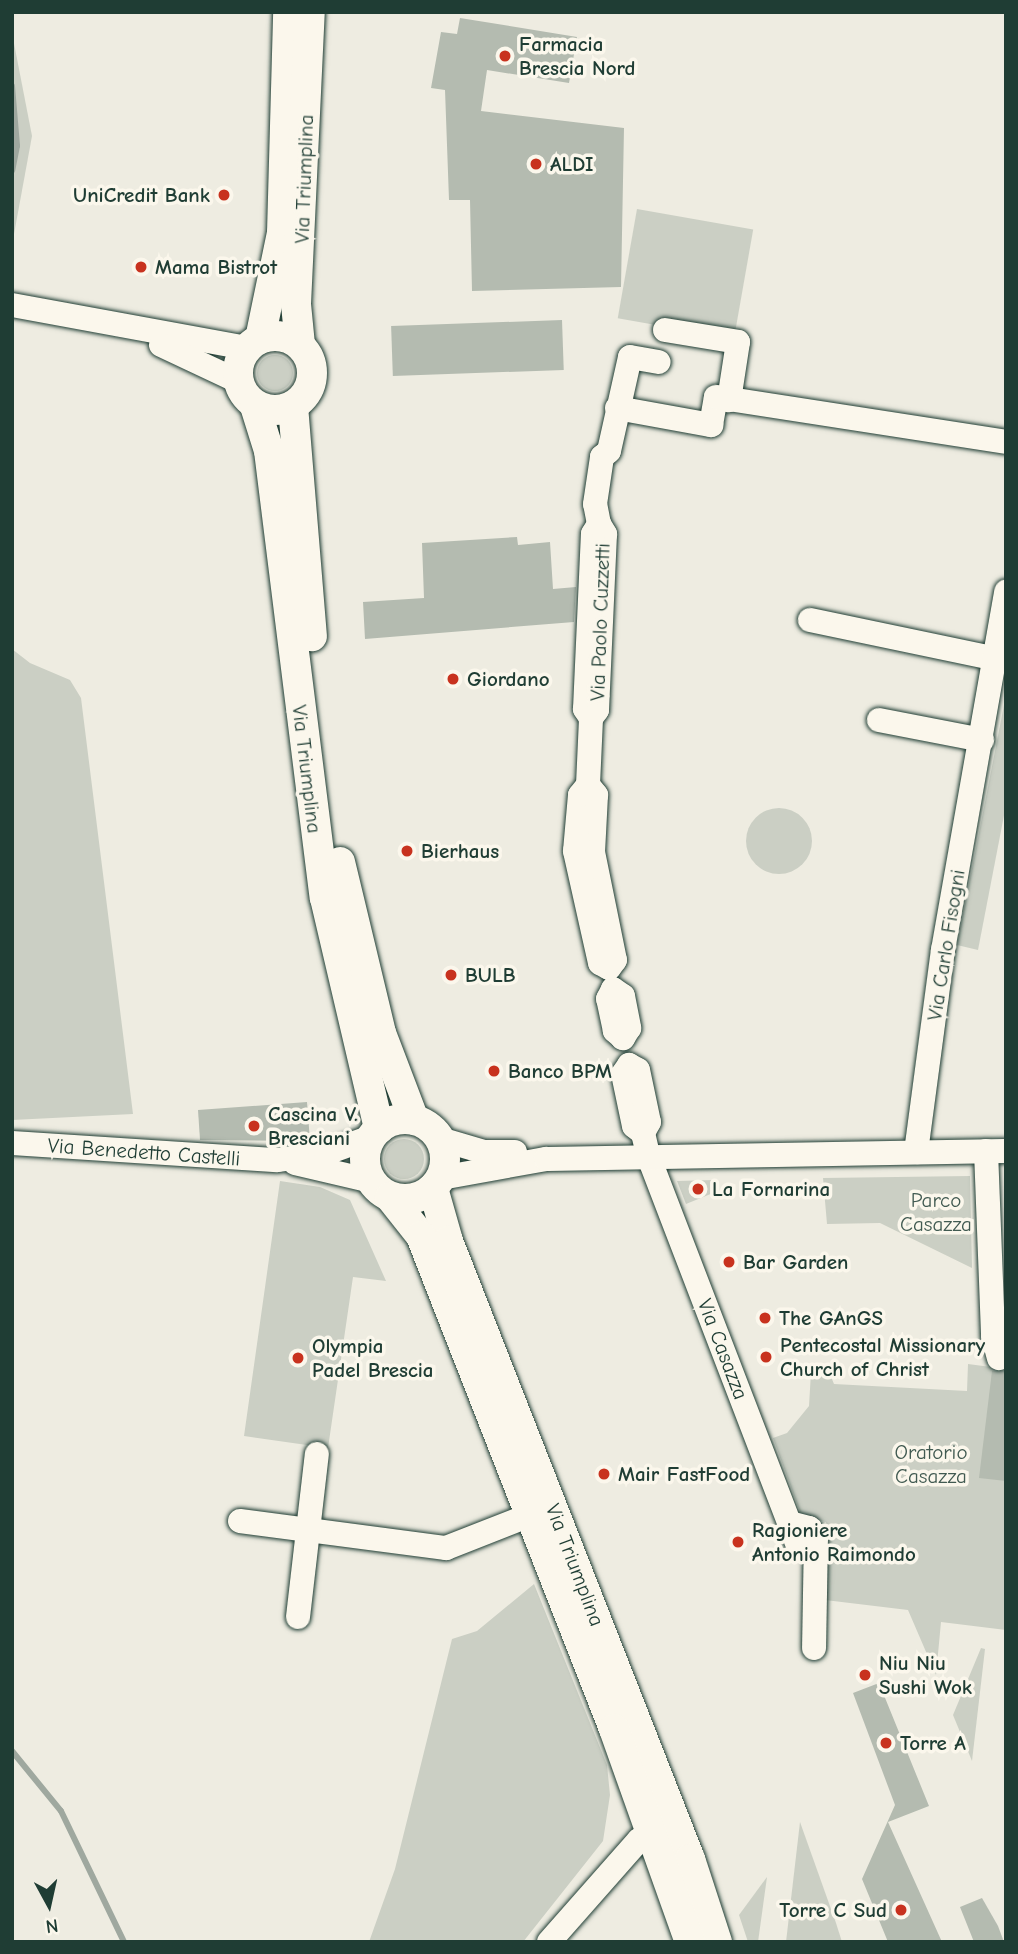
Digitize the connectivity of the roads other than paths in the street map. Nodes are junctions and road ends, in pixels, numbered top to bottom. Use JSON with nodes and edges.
{"nodes":[{"id":1,"x":289,"y":15,"type":"edge"},
{"id":2,"x":12,"y":305,"type":"edge"},
{"id":3,"x":111,"y":326,"type":"junction"},
{"id":4,"x":665,"y":330,"type":"dead end"},
{"id":5,"x":253,"y":343,"type":"junction"},
{"id":6,"x":300,"y":345,"type":"junction"},
{"id":7,"x":659,"y":362,"type":"dead end"},
{"id":8,"x":238,"y":381,"type":"junction"},
{"id":9,"x":729,"y":400,"type":"junction"},
{"id":10,"x":256,"y":406,"type":"junction"},
{"id":11,"x":293,"y":406,"type":"junction"},
{"id":12,"x":617,"y":408,"type":"junction"},
{"id":13,"x":1006,"y":442,"type":"edge"},
{"id":14,"x":1006,"y":592,"type":"edge"},
{"id":15,"x":810,"y":620,"type":"dead end"},
{"id":16,"x":999,"y":665,"type":"edge"},
{"id":17,"x":879,"y":720,"type":"dead end"},
{"id":18,"x":982,"y":740,"type":"junction"},
{"id":19,"x":414,"y":1120,"type":"junction"},
{"id":20,"x":375,"y":1133,"type":"junction"},
{"id":21,"x":440,"y":1139,"type":"junction"},
{"id":22,"x":12,"y":1143,"type":"edge"},
{"id":23,"x":646,"y":1144,"type":"junction"},
{"id":24,"x":996,"y":1151,"type":"edge"},
{"id":25,"x":916,"y":1152,"type":"junction"},
{"id":26,"x":546,"y":1158,"type":"junction"},
{"id":27,"x":277,"y":1160,"type":"junction"},
{"id":28,"x":437,"y":1183,"type":"junction"},
{"id":29,"x":381,"y":1189,"type":"junction"},
{"id":30,"x":999,"y":1358,"type":"dead end"},
{"id":31,"x":317,"y":1454,"type":"dead end"},
{"id":32,"x":530,"y":1515,"type":"junction"},
{"id":33,"x":240,"y":1521,"type":"dead end"},
{"id":34,"x":308,"y":1530,"type":"junction"},
{"id":35,"x":298,"y":1618,"type":"dead end"},
{"id":36,"x":814,"y":1648,"type":"dead end"},
{"id":37,"x":653,"y":1833,"type":"junction"},
{"id":38,"x":549,"y":1942,"type":"edge"},
{"id":39,"x":690,"y":1942,"type":"edge"},
{"id":40,"x":717,"y":1942,"type":"edge"}],
"edges":[{"from":1,"to":5,"type":"main road","name":"Via Triumplina"},
{"from":1,"to":6,"type":"main road","name":"Via Triumplina"},
{"from":2,"to":3,"type":"street"},
{"from":3,"to":5,"type":"street"},
{"from":3,"to":8,"type":"street"},
{"from":4,"to":9,"type":"street"},
{"from":5,"to":6,"type":"main road"},
{"from":5,"to":8,"type":"main road","name":"Via Triumplina"},
{"from":6,"to":11,"type":"main road","name":"Via Triumplina"},
{"from":7,"to":12,"type":"street","name":"Via Paolo Cuzzetti"},
{"from":8,"to":10,"type":"main road","name":"Via Triumplina"},
{"from":9,"to":12,"type":"street"},
{"from":9,"to":13,"type":"street"},
{"from":10,"to":11,"type":"main road"},
{"from":10,"to":20,"type":"main road","name":"Via Triumplina"},
{"from":11,"to":19,"type":"main road","name":"Via Triumplina"},
{"from":12,"to":23,"type":"street","name":"Via Paolo Cuzzetti"},
{"from":14,"to":16,"type":"street","name":"Via Carlo Fisogni"},
{"from":15,"to":16,"type":"street"},
{"from":16,"to":18,"type":"street","name":"Via Carlo Fisogni"},
{"from":17,"to":18,"type":"street"},
{"from":18,"to":25,"type":"street","name":"Via Carlo Fisogni"},
{"from":19,"to":20,"type":"main road"},
{"from":19,"to":21,"type":"main road"},
{"from":20,"to":27,"type":"street","name":"Via Benedetto Castelli"},
{"from":20,"to":29,"type":"main road","name":"Via Triumplina"},
{"from":21,"to":26,"type":"street"},
{"from":21,"to":28,"type":"main road","name":"Via Triumplina"},
{"from":22,"to":27,"type":"street","name":"Via Benedetto Castelli"},
{"from":23,"to":25,"type":"street"},
{"from":23,"to":26,"type":"street"},
{"from":23,"to":36,"type":"street","name":"Via Casazza"},
{"from":24,"to":25,"type":"street"},
{"from":24,"to":30,"type":"street"},
{"from":26,"to":28,"type":"street"},
{"from":27,"to":29,"type":"street","name":"Via Benedetto Castelli"},
{"from":28,"to":29,"type":"main road"},
{"from":28,"to":40,"type":"main road","name":"Via Triumplina"},
{"from":29,"to":32,"type":"main road","name":"Via Triumplina"},
{"from":31,"to":34,"type":"street"},
{"from":32,"to":34,"type":"street"},
{"from":32,"to":37,"type":"main road","name":"Via Triumplina"},
{"from":33,"to":34,"type":"street"},
{"from":34,"to":35,"type":"street"},
{"from":37,"to":38,"type":"street"},
{"from":37,"to":39,"type":"main road","name":"Via Triumplina"}]}
